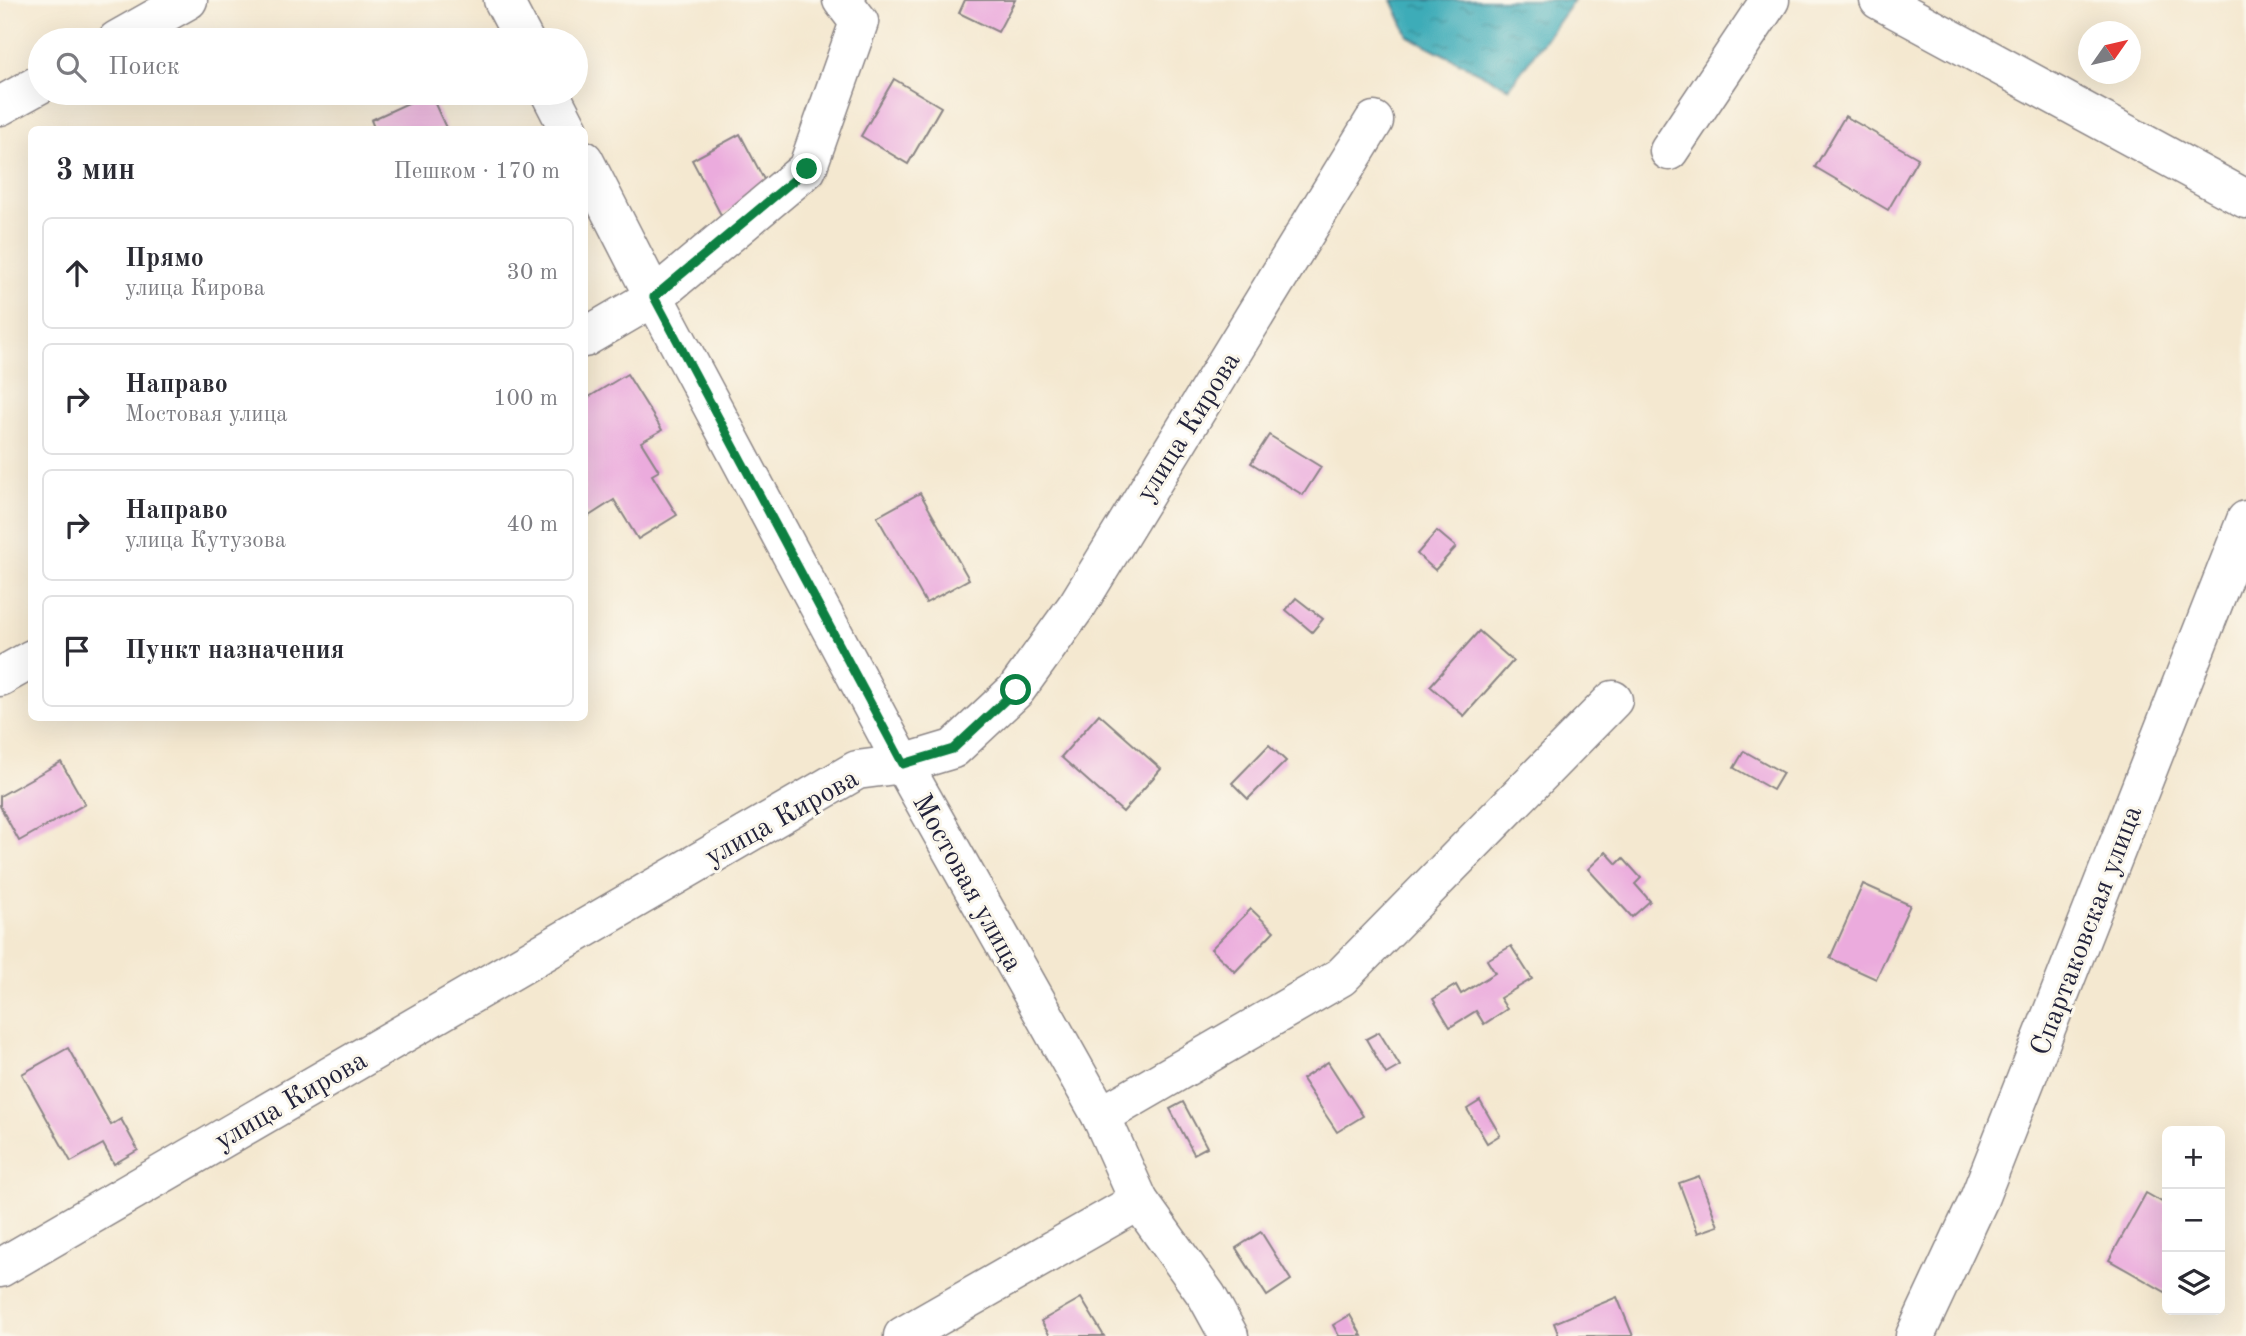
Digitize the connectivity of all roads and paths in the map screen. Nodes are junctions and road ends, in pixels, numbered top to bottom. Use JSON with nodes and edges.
{"nodes":[{"id":1,"x":188,"y":0,"type":"edge"},
{"id":2,"x":503,"y":0,"type":"edge"},
{"id":3,"x":842,"y":0,"type":"edge"},
{"id":4,"x":1770,"y":0,"type":"edge"},
{"id":5,"x":1879,"y":0,"type":"edge"},
{"id":6,"x":138,"y":28,"type":"edge"},
{"id":7,"x":518,"y":28,"type":"edge"},
{"id":8,"x":28,"y":91,"type":"edge"},
{"id":9,"x":556,"y":105,"type":"edge"},
{"id":10,"x":0,"y":106,"type":"edge"},
{"id":11,"x":1374,"y":121,"type":"dead end"},
{"id":12,"x":567,"y":126,"type":"edge"},
{"id":13,"x":1669,"y":151,"type":"dead end"},
{"id":14,"x":588,"y":168,"type":"edge"},
{"id":15,"x":2246,"y":199,"type":"edge"},
{"id":16,"x":654,"y":297,"type":"junction"},
{"id":17,"x":588,"y":336,"type":"edge"},
{"id":18,"x":2246,"y":520,"type":"edge"},
{"id":19,"x":28,"y":661,"type":"edge"},
{"id":20,"x":0,"y":677,"type":"edge"},
{"id":21,"x":1613,"y":700,"type":"dead end"},
{"id":22,"x":903,"y":764,"type":"junction"},
{"id":23,"x":1101,"y":1116,"type":"junction"},
{"id":24,"x":1139,"y":1201,"type":"junction"},
{"id":25,"x":0,"y":1268,"type":"edge"},
{"id":26,"x":903,"y":1336,"type":"edge"},
{"id":27,"x":1228,"y":1336,"type":"edge"},
{"id":28,"x":1915,"y":1336,"type":"edge"}],
"edges":[{"from":1,"to":6,"type":"street"},
{"from":2,"to":7,"type":"street"},
{"from":3,"to":16,"type":"street"},
{"from":4,"to":13,"type":"street"},
{"from":5,"to":15,"type":"street"},
{"from":8,"to":10,"type":"street"},
{"from":9,"to":12,"type":"street"},
{"from":11,"to":22,"type":"street","name":"улица Кирова"},
{"from":14,"to":16,"type":"street","name":"Мостовая улица"},
{"from":16,"to":17,"type":"street"},
{"from":16,"to":22,"type":"street","name":"Мостовая улица"},
{"from":18,"to":28,"type":"street","name":"Спартаковская улица"},
{"from":19,"to":20,"type":"street"},
{"from":21,"to":23,"type":"street"},
{"from":22,"to":23,"type":"street","name":"Мостовая улица"},
{"from":22,"to":25,"type":"street","name":"улица Кирова"},
{"from":23,"to":24,"type":"street","name":"Мостовая улица"},
{"from":24,"to":26,"type":"street"},
{"from":24,"to":27,"type":"street","name":"Мостовая улица"}]}
